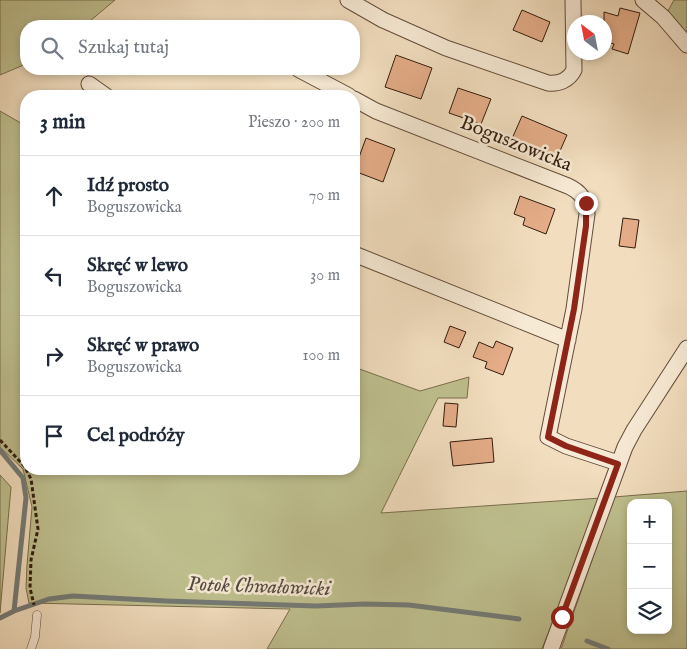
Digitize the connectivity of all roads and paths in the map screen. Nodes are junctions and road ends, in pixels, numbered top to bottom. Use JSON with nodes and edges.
{"nodes":[{"id":1,"x":348,"y":0,"type":"edge"},
{"id":2,"x":573,"y":0,"type":"edge"},
{"id":3,"x":643,"y":0,"type":"edge"},
{"id":4,"x":687,"y":45,"type":"edge"},
{"id":5,"x":309,"y":75,"type":"edge"},
{"id":6,"x":89,"y":84,"type":"dead end"},
{"id":7,"x":98,"y":90,"type":"edge"},
{"id":8,"x":338,"y":90,"type":"edge"},
{"id":9,"x":360,"y":102,"type":"edge"},
{"id":10,"x":360,"y":256,"type":"edge"},
{"id":11,"x":568,"y":340,"type":"junction"},
{"id":12,"x":687,"y":348,"type":"edge"},
{"id":13,"x":0,"y":440,"type":"edge"},
{"id":14,"x":20,"y":462,"type":"edge"},
{"id":15,"x":618,"y":464,"type":"junction"},
{"id":16,"x":29,"y":475,"type":"edge"},
{"id":17,"x":32,"y":599,"type":"dead end"},
{"id":18,"x":37,"y":615,"type":"dead end"},
{"id":19,"x":31,"y":649,"type":"edge"},
{"id":20,"x":552,"y":649,"type":"edge"}],
"edges":[{"from":1,"to":2,"type":"street"},
{"from":3,"to":4,"type":"street"},
{"from":5,"to":8,"type":"street"},
{"from":6,"to":7,"type":"street"},
{"from":9,"to":11,"type":"street","name":"Boguszowicka"},
{"from":10,"to":11,"type":"street"},
{"from":11,"to":15,"type":"street","name":"Boguszowicka"},
{"from":12,"to":15,"type":"street"},
{"from":13,"to":14,"type":"path"},
{"from":15,"to":20,"type":"street"},
{"from":16,"to":17,"type":"path"},
{"from":18,"to":19,"type":"lane"}]}
